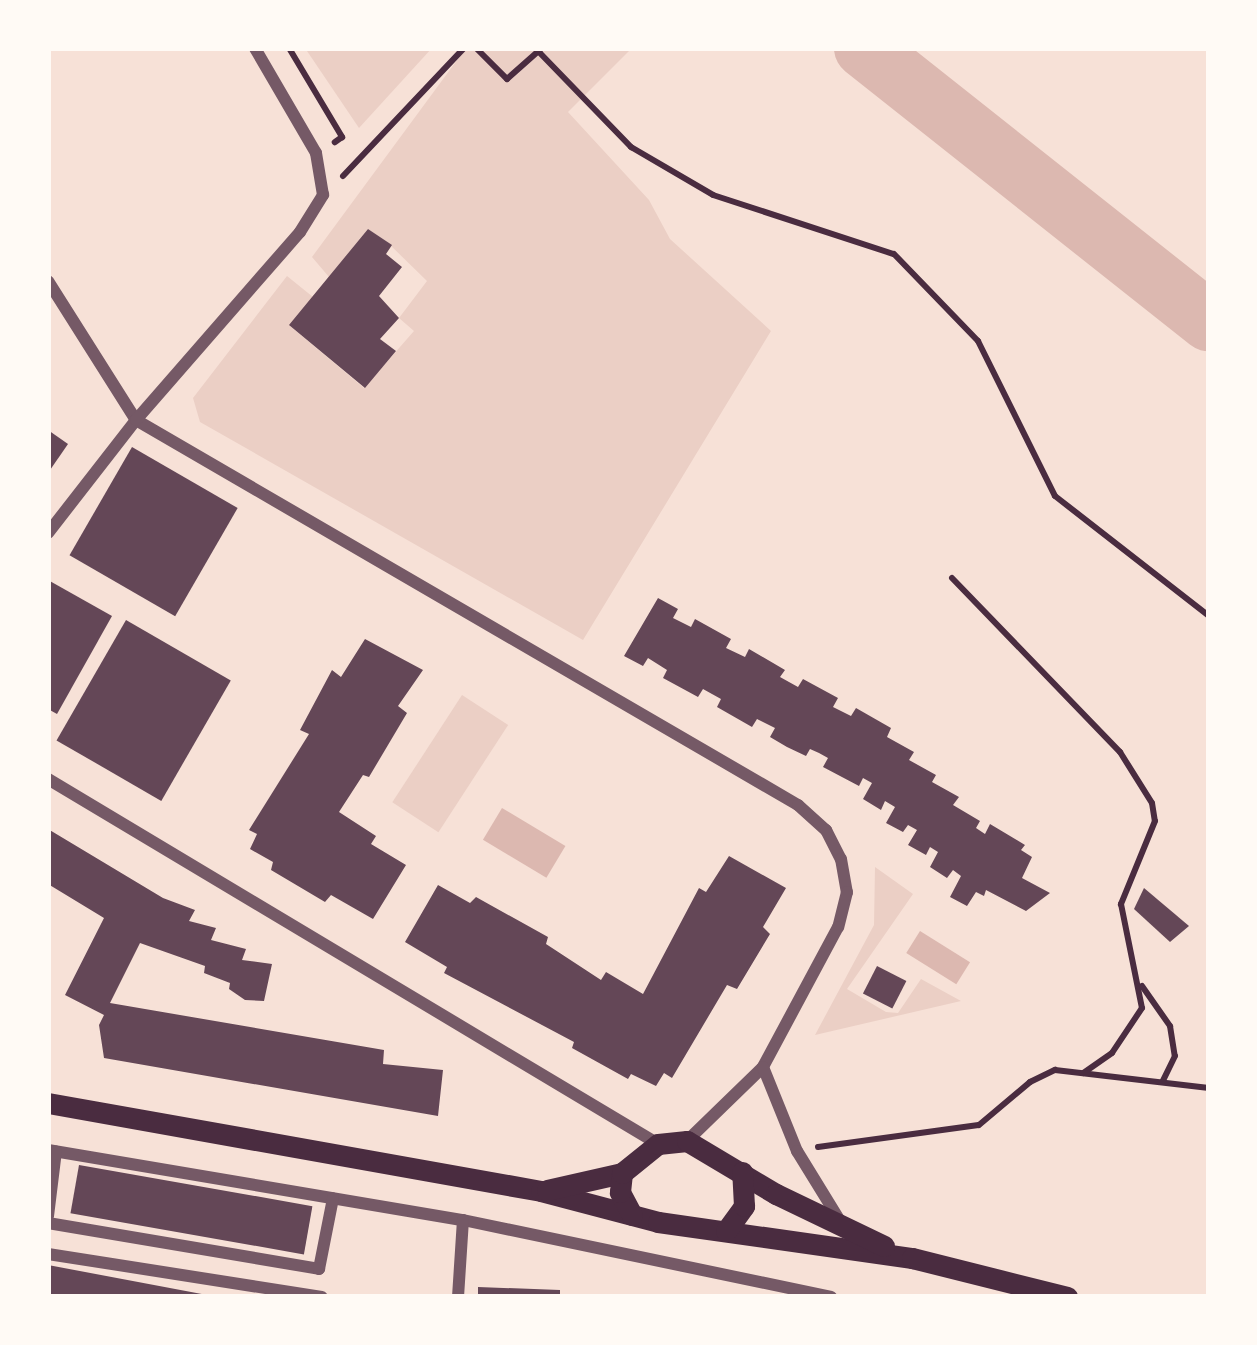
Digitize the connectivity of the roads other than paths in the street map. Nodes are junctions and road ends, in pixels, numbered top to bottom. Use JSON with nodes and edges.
{"nodes":[{"id":1,"x":255,"y":48,"type":"edge"},
{"id":2,"x":48,"y":281,"type":"edge"},
{"id":3,"x":136,"y":420,"type":"junction"},
{"id":4,"x":48,"y":533,"type":"edge"},
{"id":5,"x":48,"y":779,"type":"edge"},
{"id":6,"x":763,"y":1067,"type":"junction"},
{"id":7,"x":48,"y":1102,"type":"edge"},
{"id":8,"x":687,"y":1141,"type":"junction"},
{"id":9,"x":658,"y":1144,"type":"junction"},
{"id":10,"x":52,"y":1151,"type":"edge"},
{"id":11,"x":742,"y":1172,"type":"junction"},
{"id":12,"x":622,"y":1173,"type":"junction"},
{"id":13,"x":542,"y":1191,"type":"junction"},
{"id":14,"x":333,"y":1198,"type":"junction"},
{"id":15,"x":632,"y":1215,"type":"junction"},
{"id":16,"x":48,"y":1219,"type":"edge"},
{"id":17,"x":464,"y":1220,"type":"junction"},
{"id":18,"x":845,"y":1229,"type":"junction"},
{"id":19,"x":726,"y":1232,"type":"junction"},
{"id":20,"x":48,"y":1254,"type":"edge"},
{"id":21,"x":911,"y":1258,"type":"junction"},
{"id":22,"x":816,"y":1295,"type":"edge"},
{"id":23,"x":322,"y":1297,"type":"edge"},
{"id":24,"x":458,"y":1297,"type":"edge"},
{"id":25,"x":831,"y":1297,"type":"edge"},
{"id":26,"x":1067,"y":1297,"type":"edge"}],
"edges":[{"from":1,"to":3,"type":"street"},
{"from":2,"to":3,"type":"street"},
{"from":3,"to":4,"type":"street"},
{"from":3,"to":6,"type":"street"},
{"from":5,"to":9,"type":"street"},
{"from":6,"to":8,"type":"street"},
{"from":6,"to":18,"type":"street"},
{"from":7,"to":13,"type":"main road"},
{"from":8,"to":9,"type":"main road"},
{"from":8,"to":11,"type":"main road"},
{"from":9,"to":12,"type":"main road"},
{"from":10,"to":14,"type":"street"},
{"from":10,"to":16,"type":"street"},
{"from":11,"to":18,"type":"main road"},
{"from":11,"to":19,"type":"main road"},
{"from":12,"to":13,"type":"main road"},
{"from":12,"to":15,"type":"main road"},
{"from":13,"to":15,"type":"main road"},
{"from":14,"to":16,"type":"street"},
{"from":14,"to":17,"type":"street"},
{"from":15,"to":19,"type":"main road"},
{"from":17,"to":22,"type":"street"},
{"from":17,"to":24,"type":"street"},
{"from":18,"to":21,"type":"main road"},
{"from":19,"to":21,"type":"main road"},
{"from":20,"to":23,"type":"street"},
{"from":21,"to":26,"type":"main road"},
{"from":22,"to":25,"type":"street"}]}
